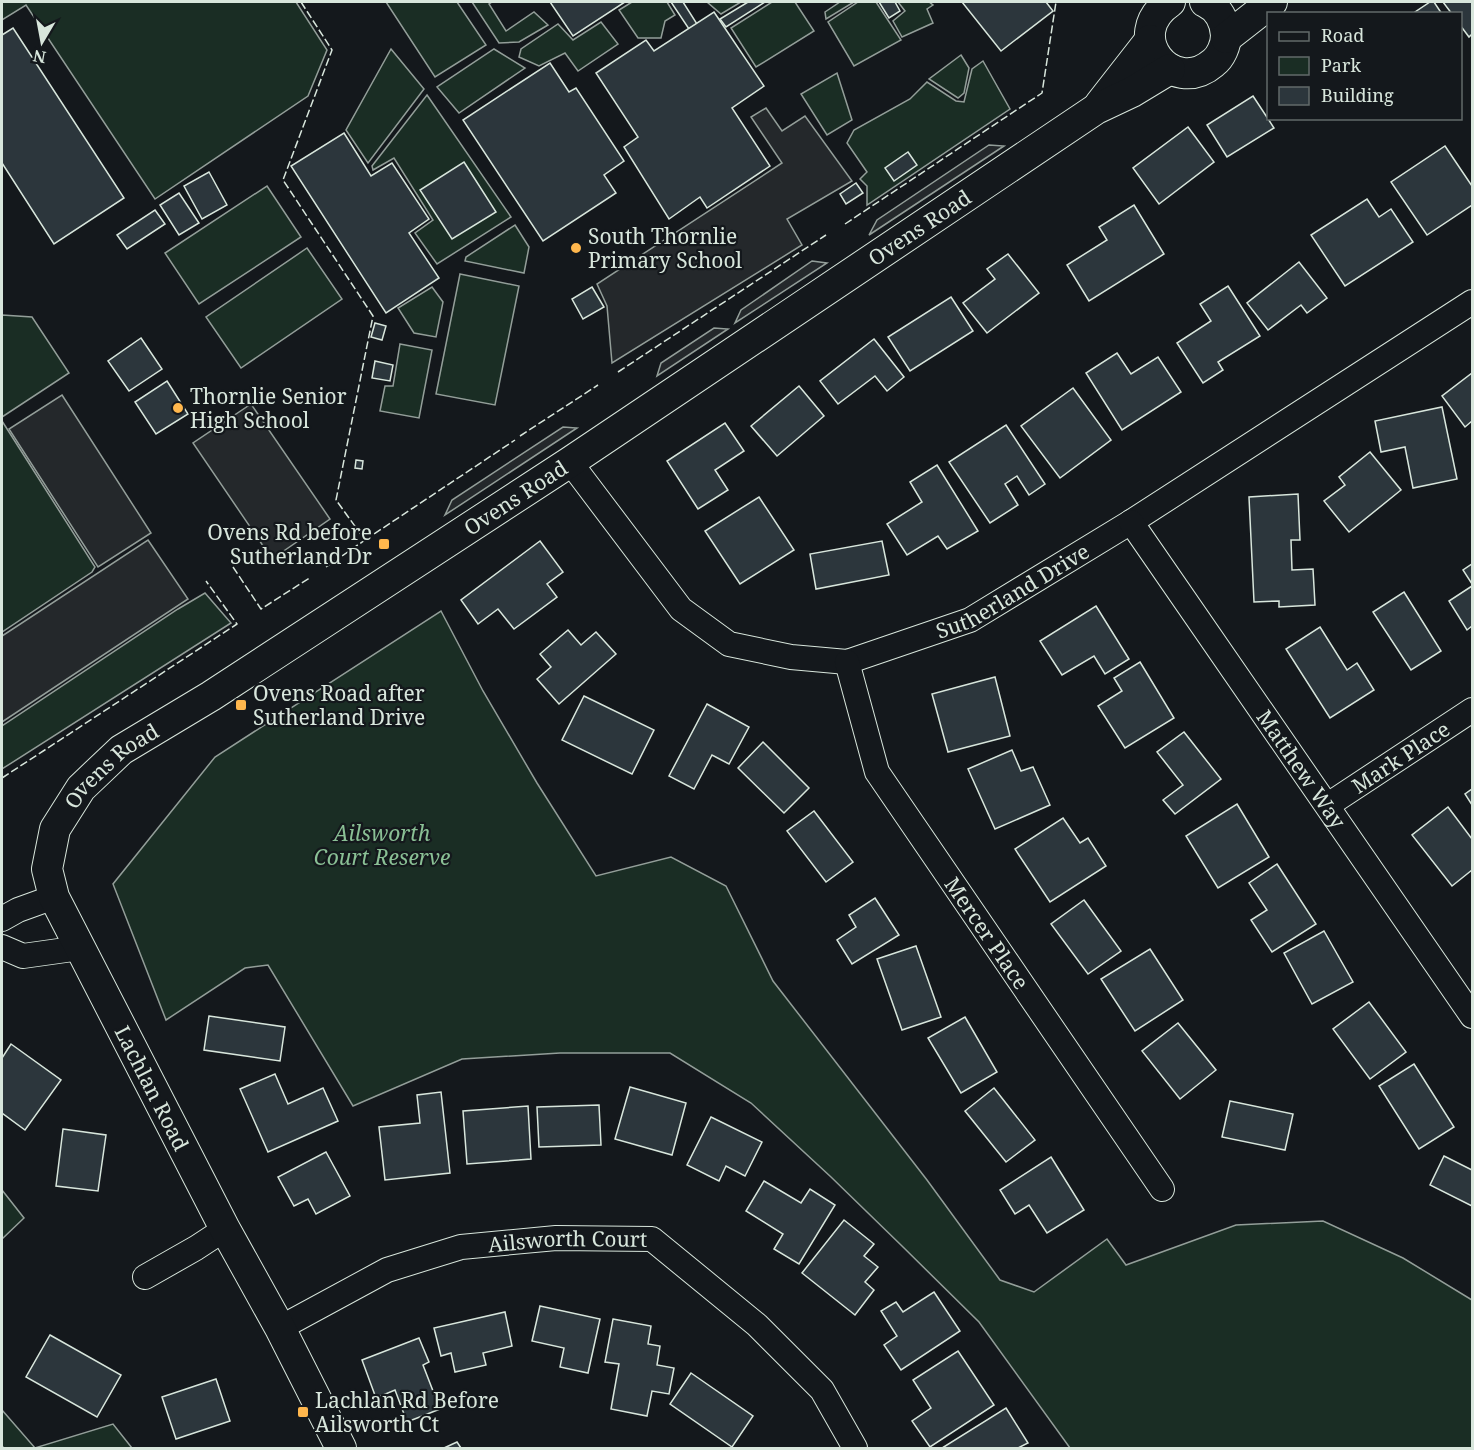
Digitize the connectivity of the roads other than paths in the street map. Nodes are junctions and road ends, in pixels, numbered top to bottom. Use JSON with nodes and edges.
{"nodes":[{"id":1,"x":1209,"y":2,"type":"edge"},
{"id":2,"x":1272,"y":2,"type":"edge"},
{"id":3,"x":1156,"y":15,"type":"edge"},
{"id":4,"x":1226,"y":38,"type":"junction"},
{"id":5,"x":1170,"y":69,"type":"junction"},
{"id":6,"x":1096,"y":109,"type":"junction"},
{"id":7,"x":1473,"y":302,"type":"edge"},
{"id":8,"x":570,"y":462,"type":"junction"},
{"id":9,"x":1131,"y":522,"type":"junction"},
{"id":10,"x":847,"y":662,"type":"junction"},
{"id":11,"x":1473,"y":710,"type":"edge"},
{"id":12,"x":1328,"y":805,"type":"junction"},
{"id":13,"x":54,"y":897,"type":"junction"},
{"id":14,"x":2,"y":918,"type":"edge"},
{"id":15,"x":2,"y":947,"type":"edge"},
{"id":16,"x":80,"y":948,"type":"junction"},
{"id":17,"x":1473,"y":1016,"type":"edge"},
{"id":18,"x":1162,"y":1189,"type":"dead end"},
{"id":19,"x":225,"y":1228,"type":"junction"},
{"id":20,"x":145,"y":1277,"type":"dead end"},
{"id":21,"x":280,"y":1328,"type":"junction"},
{"id":22,"x":341,"y":1449,"type":"edge"},
{"id":23,"x":855,"y":1449,"type":"edge"}],
"edges":[{"from":1,"to":4,"type":"street"},
{"from":2,"to":4,"type":"street"},
{"from":3,"to":5,"type":"street","name":"Ovens Road"},
{"from":3,"to":6,"type":"street","name":"Ovens Road"},
{"from":4,"to":5,"type":"street"},
{"from":5,"to":6,"type":"street","name":"Ovens Road"},
{"from":6,"to":8,"type":"street","name":"Ovens Road"},
{"from":7,"to":9,"type":"street","name":"Sutherland Drive"},
{"from":8,"to":10,"type":"street","name":"Sutherland Drive"},
{"from":8,"to":13,"type":"street","name":"Ovens Road"},
{"from":9,"to":10,"type":"street","name":"Sutherland Drive"},
{"from":9,"to":12,"type":"street","name":"Matthew Way"},
{"from":10,"to":18,"type":"street","name":"Mercer Place"},
{"from":11,"to":12,"type":"street","name":"Mark Place"},
{"from":12,"to":17,"type":"street","name":"Matthew Way"},
{"from":13,"to":14,"type":"street"},
{"from":13,"to":16,"type":"street","name":"Lachlan Road"},
{"from":15,"to":16,"type":"street"},
{"from":16,"to":19,"type":"street","name":"Lachlan Road"},
{"from":19,"to":20,"type":"street"},
{"from":19,"to":21,"type":"street","name":"Lachlan Road"},
{"from":21,"to":22,"type":"street","name":"Lachlan Road"},
{"from":21,"to":23,"type":"street","name":"Ailsworth Court"}]}
